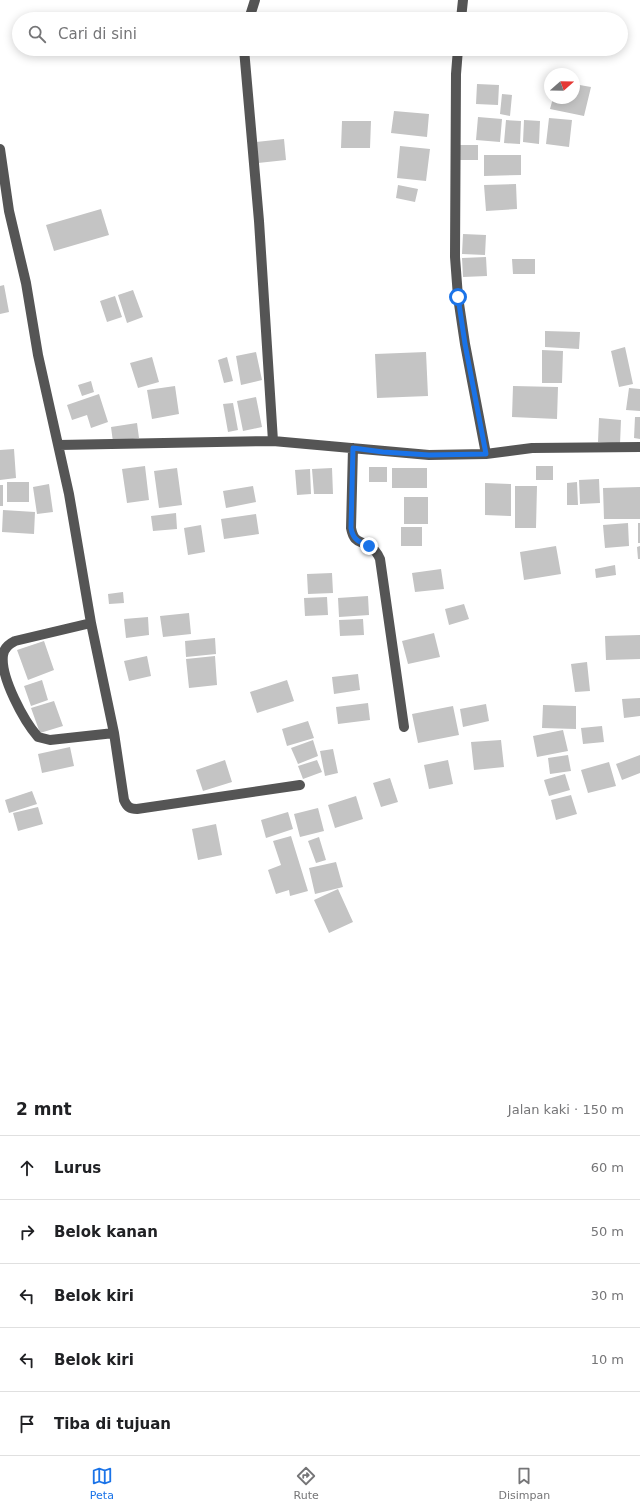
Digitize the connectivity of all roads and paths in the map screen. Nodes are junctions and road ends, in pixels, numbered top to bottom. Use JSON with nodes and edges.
{"nodes":[{"id":1,"x":255,"y":0,"type":"edge"},
{"id":2,"x":463,"y":0,"type":"edge"},
{"id":3,"x":251,"y":12,"type":"edge"},
{"id":4,"x":462,"y":12,"type":"edge"},
{"id":5,"x":245,"y":56,"type":"edge"},
{"id":6,"x":457,"y":56,"type":"edge"},
{"id":7,"x":0,"y":149,"type":"edge"},
{"id":8,"x":273,"y":441,"type":"junction"},
{"id":9,"x":59,"y":444,"type":"junction"},
{"id":10,"x":640,"y":447,"type":"edge"},
{"id":11,"x":353,"y":448,"type":"junction"},
{"id":12,"x":486,"y":454,"type":"junction"},
{"id":13,"x":92,"y":623,"type":"junction"},
{"id":14,"x":404,"y":727,"type":"dead end"},
{"id":15,"x":114,"y":733,"type":"junction"},
{"id":16,"x":300,"y":786,"type":"dead end"}],
"edges":[{"from":1,"to":3,"type":"street"},
{"from":2,"to":4,"type":"street"},
{"from":5,"to":8,"type":"street"},
{"from":6,"to":12,"type":"street"},
{"from":7,"to":9,"type":"street"},
{"from":8,"to":9,"type":"street"},
{"from":8,"to":11,"type":"street"},
{"from":9,"to":13,"type":"street"},
{"from":10,"to":12,"type":"street"},
{"from":11,"to":12,"type":"street"},
{"from":11,"to":14,"type":"street"},
{"from":13,"to":15,"type":"street"},
{"from":13,"to":15,"type":"street"},
{"from":15,"to":16,"type":"street"}]}
